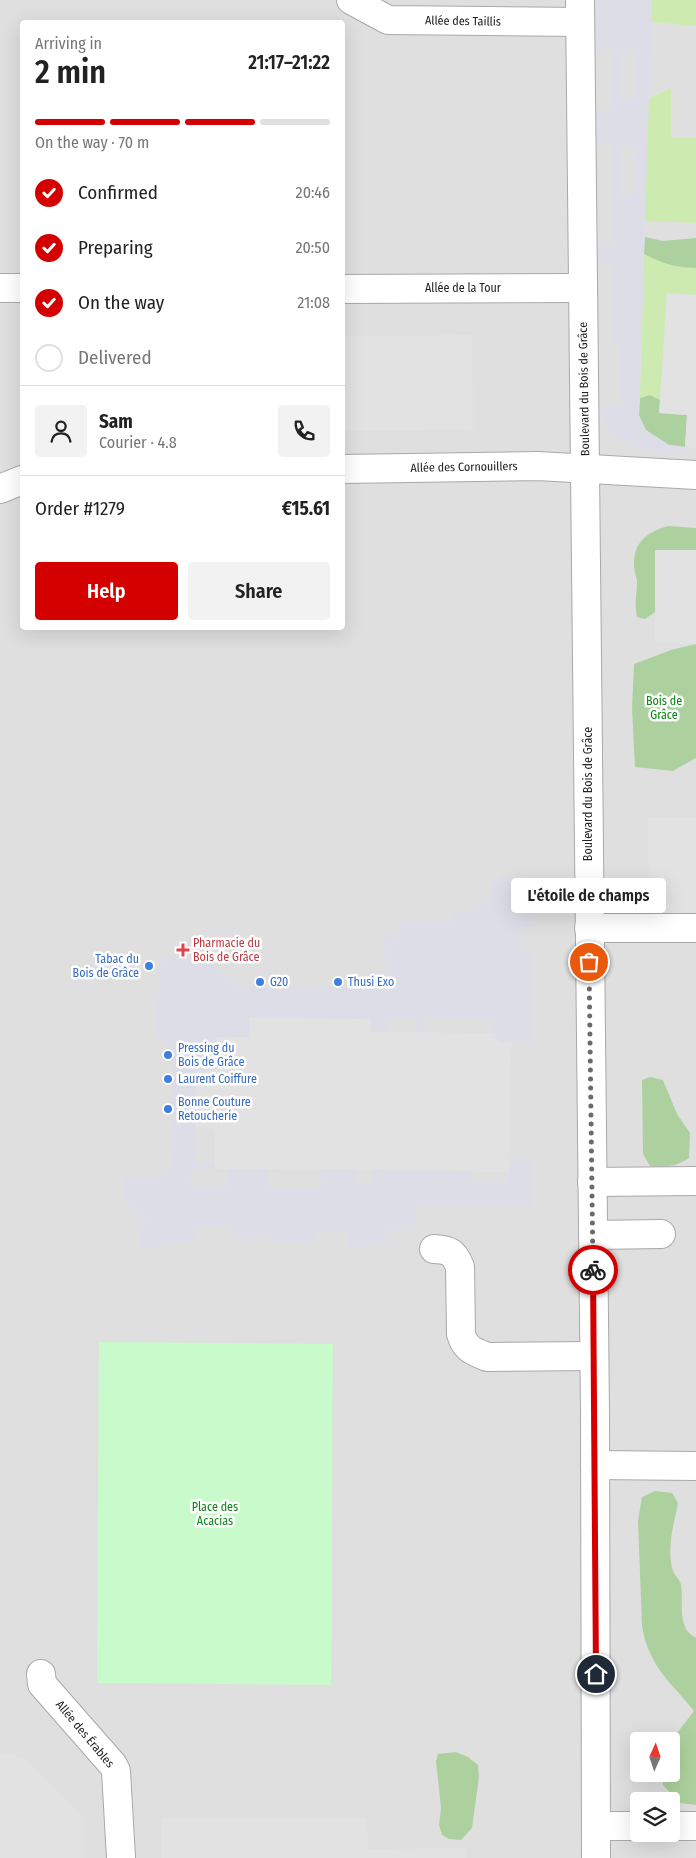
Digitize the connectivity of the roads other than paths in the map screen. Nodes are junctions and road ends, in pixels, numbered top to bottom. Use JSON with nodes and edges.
{"nodes":[{"id":1,"x":351,"y":0,"type":"edge"},
{"id":2,"x":580,"y":11,"type":"edge"},
{"id":3,"x":0,"y":288,"type":"edge"},
{"id":4,"x":20,"y":288,"type":"edge"},
{"id":5,"x":583,"y":288,"type":"junction"},
{"id":6,"x":345,"y":289,"type":"edge"},
{"id":7,"x":345,"y":468,"type":"edge"},
{"id":8,"x":586,"y":469,"type":"junction"},
{"id":9,"x":696,"y":475,"type":"edge"},
{"id":10,"x":20,"y":481,"type":"edge"},
{"id":11,"x":0,"y":489,"type":"edge"},
{"id":12,"x":589,"y":928,"type":"junction"},
{"id":13,"x":696,"y":928,"type":"edge"},
{"id":14,"x":696,"y":1181,"type":"edge"},
{"id":15,"x":592,"y":1182,"type":"junction"},
{"id":16,"x":661,"y":1234,"type":"dead end"},
{"id":17,"x":593,"y":1235,"type":"junction"},
{"id":18,"x":434,"y":1249,"type":"dead end"},
{"id":19,"x":594,"y":1356,"type":"junction"},
{"id":20,"x":595,"y":1466,"type":"junction"},
{"id":21,"x":696,"y":1466,"type":"edge"},
{"id":22,"x":41,"y":1674,"type":"dead end"},
{"id":23,"x":596,"y":1826,"type":"junction"},
{"id":24,"x":630,"y":1826,"type":"edge"},
{"id":25,"x":680,"y":1826,"type":"edge"},
{"id":26,"x":696,"y":1826,"type":"edge"},
{"id":27,"x":122,"y":1858,"type":"edge"},
{"id":28,"x":596,"y":1858,"type":"edge"}],
"edges":[{"from":1,"to":2,"type":"street","name":"Allée des Taillis"},
{"from":2,"to":5,"type":"street","name":"Boulevard du Bois de Grâce"},
{"from":3,"to":4,"type":"street"},
{"from":5,"to":6,"type":"street","name":"Allée de la Tour"},
{"from":5,"to":8,"type":"street","name":"Boulevard du Bois de Grâce"},
{"from":7,"to":8,"type":"street","name":"Allée des Cornouillers"},
{"from":8,"to":9,"type":"street","name":"Allée des Cornouillers"},
{"from":8,"to":12,"type":"street","name":"Boulevard du Bois de Grâce"},
{"from":10,"to":11,"type":"street"},
{"from":12,"to":13,"type":"street"},
{"from":12,"to":15,"type":"street","name":"Boulevard du Bois de Grâce"},
{"from":14,"to":15,"type":"street"},
{"from":15,"to":17,"type":"street","name":"Boulevard du Bois de Grâce"},
{"from":16,"to":17,"type":"street"},
{"from":17,"to":19,"type":"street","name":"Boulevard du Bois de Grâce"},
{"from":18,"to":19,"type":"street"},
{"from":19,"to":20,"type":"street","name":"Boulevard du Bois de Grâce"},
{"from":20,"to":21,"type":"street"},
{"from":20,"to":23,"type":"street","name":"Boulevard du Bois de Grâce"},
{"from":22,"to":27,"type":"street","name":"Allée des Érables"},
{"from":23,"to":24,"type":"street"},
{"from":23,"to":28,"type":"street","name":"Boulevard du Bois de Grâce"},
{"from":25,"to":26,"type":"street"}]}
